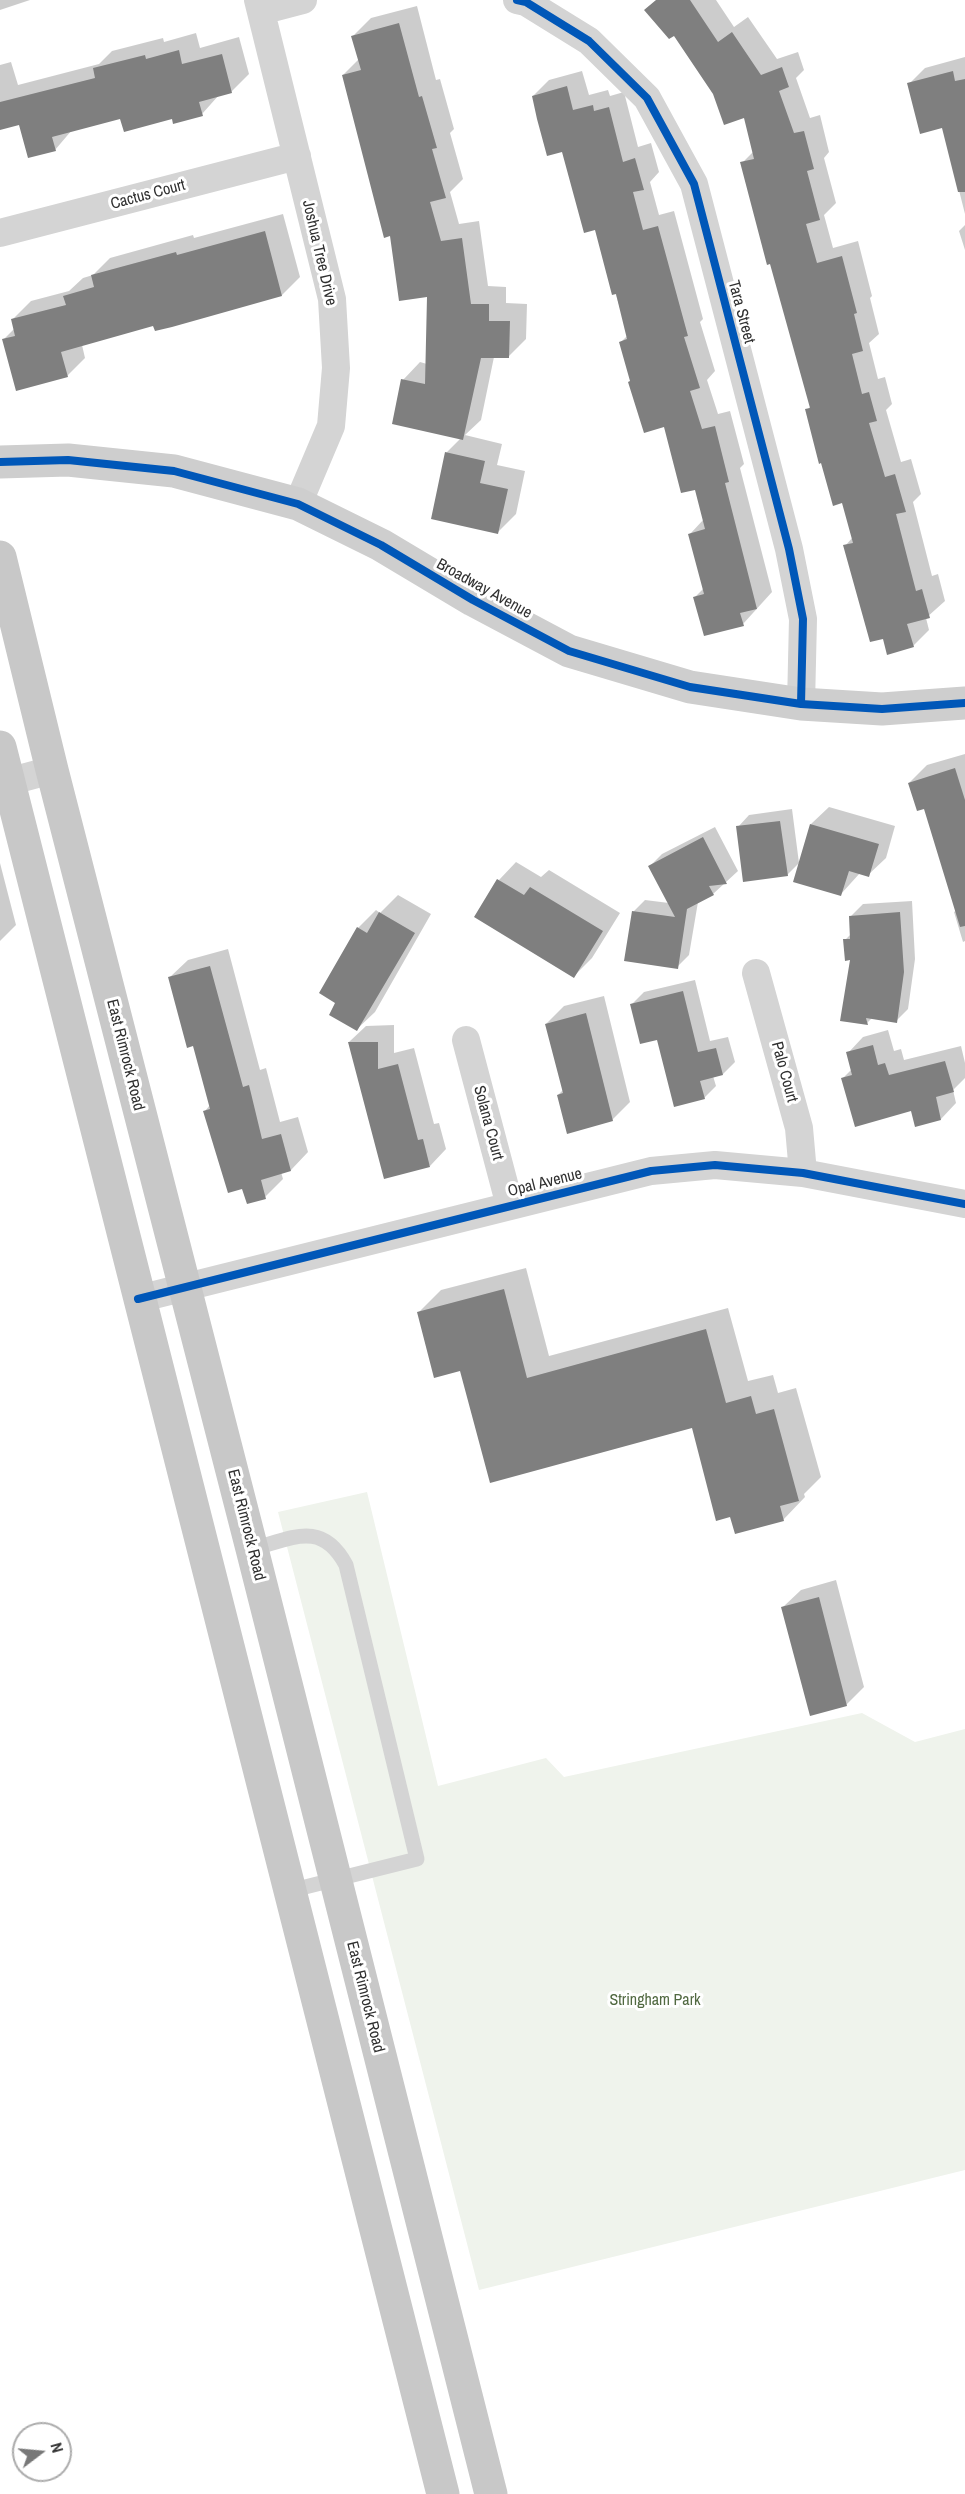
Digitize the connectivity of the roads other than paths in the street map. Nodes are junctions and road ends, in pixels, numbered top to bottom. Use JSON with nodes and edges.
{"nodes":[{"id":1,"x":303,"y":0,"type":"edge"},
{"id":2,"x":517,"y":0,"type":"edge"},
{"id":3,"x":260,"y":5,"type":"edge"},
{"id":4,"x":297,"y":156,"type":"junction"},
{"id":5,"x":0,"y":233,"type":"edge"},
{"id":6,"x":0,"y":462,"type":"edge"},
{"id":7,"x":297,"y":504,"type":"junction"},
{"id":8,"x":0,"y":557,"type":"edge"},
{"id":9,"x":965,"y":703,"type":"edge"},
{"id":10,"x":801,"y":704,"type":"junction"},
{"id":11,"x":0,"y":747,"type":"edge"},
{"id":12,"x":52,"y":770,"type":"junction"},
{"id":13,"x":4,"y":783,"type":"edge"},
{"id":14,"x":756,"y":973,"type":"dead end"},
{"id":15,"x":466,"y":1040,"type":"dead end"},
{"id":16,"x":803,"y":1173,"type":"junction"},
{"id":17,"x":965,"y":1204,"type":"edge"},
{"id":18,"x":510,"y":1206,"type":"junction"},
{"id":19,"x":185,"y":1288,"type":"junction"},
{"id":20,"x":138,"y":1299,"type":"junction"},
{"id":21,"x":252,"y":1549,"type":"junction"},
{"id":22,"x":335,"y":1879,"type":"junction"},
{"id":23,"x":289,"y":1891,"type":"junction"},
{"id":24,"x":443,"y":2494,"type":"edge"},
{"id":25,"x":491,"y":2494,"type":"edge"}],
"edges":[{"from":1,"to":3,"type":"street"},
{"from":2,"to":10,"type":"street","name":"Tara Street"},
{"from":3,"to":4,"type":"street","name":"Joshua Tree Drive"},
{"from":4,"to":5,"type":"street","name":"Cactus Court"},
{"from":4,"to":7,"type":"street","name":"Joshua Tree Drive"},
{"from":6,"to":7,"type":"street","name":"Broadway Avenue"},
{"from":7,"to":10,"type":"street","name":"Broadway Avenue"},
{"from":8,"to":12,"type":"main road","name":"East Rimrock Road"},
{"from":9,"to":10,"type":"street","name":"Broadway Avenue"},
{"from":11,"to":13,"type":"main road"},
{"from":12,"to":13,"type":"street"},
{"from":12,"to":19,"type":"main road","name":"East Rimrock Road"},
{"from":13,"to":20,"type":"main road"},
{"from":14,"to":16,"type":"street","name":"Palo Court"},
{"from":15,"to":18,"type":"street","name":"Solana Court"},
{"from":16,"to":17,"type":"street","name":"Opal Avenue"},
{"from":16,"to":18,"type":"street","name":"Opal Avenue"},
{"from":18,"to":19,"type":"street","name":"Opal Avenue"},
{"from":19,"to":20,"type":"street","name":"Opal Avenue"},
{"from":19,"to":21,"type":"main road","name":"East Rimrock Road"},
{"from":20,"to":23,"type":"main road"},
{"from":21,"to":22,"type":"main road","name":"East Rimrock Road"},
{"from":21,"to":22,"type":"lane"},
{"from":22,"to":23,"type":"lane"},
{"from":22,"to":25,"type":"main road","name":"East Rimrock Road"},
{"from":23,"to":24,"type":"main road"}]}
